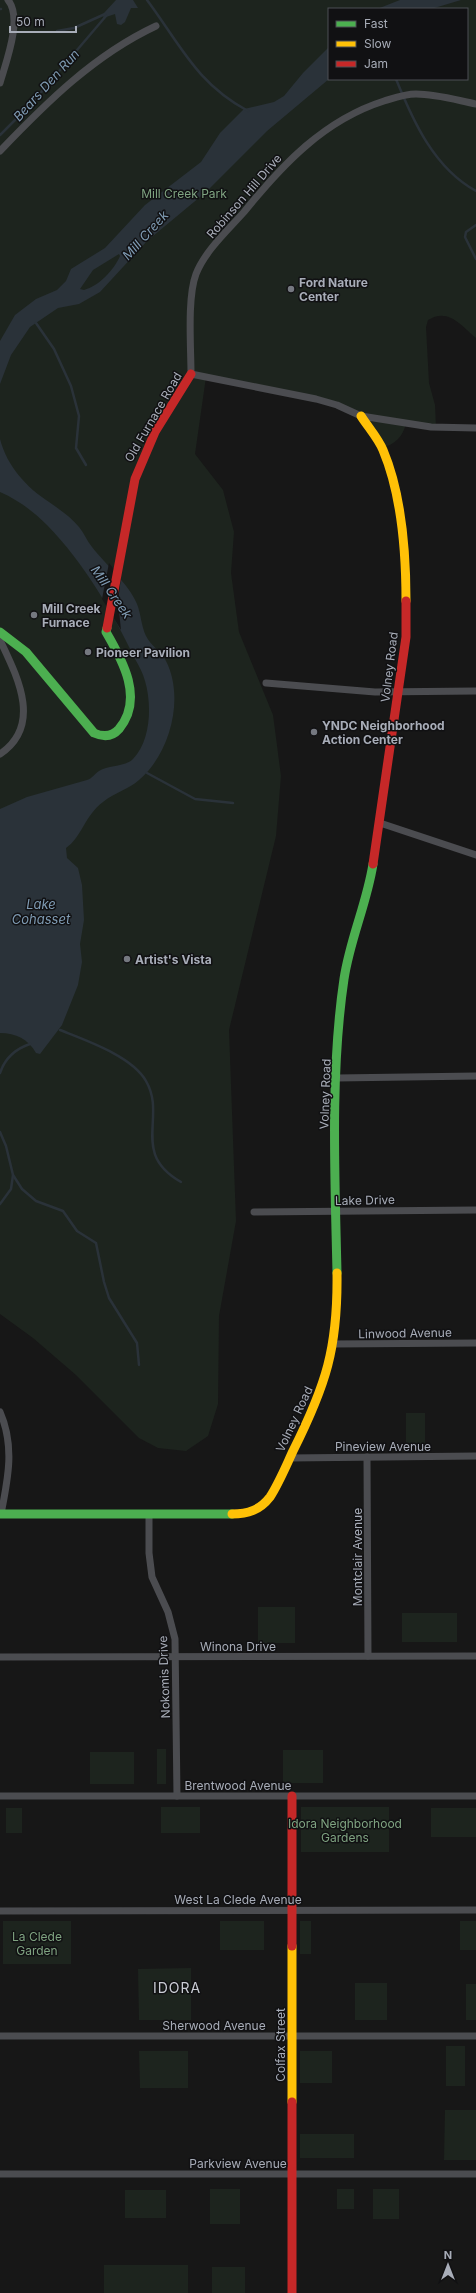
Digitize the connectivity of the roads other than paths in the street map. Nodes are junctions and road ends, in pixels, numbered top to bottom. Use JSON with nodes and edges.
{"nodes":[{"id":1,"x":8,"y":0,"type":"edge"},
{"id":2,"x":156,"y":26,"type":"dead end"},
{"id":3,"x":0,"y":83,"type":"edge"},
{"id":4,"x":476,"y":104,"type":"edge"},
{"id":5,"x":0,"y":151,"type":"edge"},
{"id":6,"x":191,"y":374,"type":"junction"},
{"id":7,"x":361,"y":416,"type":"junction"},
{"id":8,"x":476,"y":428,"type":"edge"},
{"id":9,"x":0,"y":632,"type":"edge"},
{"id":10,"x":0,"y":640,"type":"edge"},
{"id":11,"x":266,"y":683,"type":"dead end"},
{"id":12,"x":476,"y":691,"type":"edge"},
{"id":13,"x":399,"y":692,"type":"junction"},
{"id":14,"x":0,"y":754,"type":"edge"},
{"id":15,"x":380,"y":823,"type":"junction"},
{"id":16,"x":476,"y":855,"type":"edge"},
{"id":17,"x":476,"y":1076,"type":"edge"},
{"id":18,"x":337,"y":1078,"type":"junction"},
{"id":19,"x":476,"y":1210,"type":"edge"},
{"id":20,"x":336,"y":1211,"type":"junction"},
{"id":21,"x":254,"y":1212,"type":"dead end"},
{"id":22,"x":476,"y":1343,"type":"edge"},
{"id":23,"x":333,"y":1344,"type":"junction"},
{"id":24,"x":0,"y":1412,"type":"edge"},
{"id":25,"x":476,"y":1456,"type":"edge"},
{"id":26,"x":290,"y":1458,"type":"junction"},
{"id":27,"x":367,"y":1458,"type":"junction"},
{"id":28,"x":1,"y":1514,"type":"edge"},
{"id":29,"x":149,"y":1514,"type":"junction"},
{"id":30,"x":368,"y":1656,"type":"junction"},
{"id":31,"x":476,"y":1656,"type":"edge"},
{"id":32,"x":0,"y":1657,"type":"edge"},
{"id":33,"x":176,"y":1657,"type":"junction"},
{"id":34,"x":0,"y":1796,"type":"edge"},
{"id":35,"x":177,"y":1796,"type":"junction"},
{"id":36,"x":292,"y":1796,"type":"junction"},
{"id":37,"x":476,"y":1796,"type":"edge"},
{"id":38,"x":291,"y":1910,"type":"junction"},
{"id":39,"x":476,"y":1910,"type":"edge"},
{"id":40,"x":0,"y":1911,"type":"edge"},
{"id":41,"x":0,"y":2036,"type":"edge"},
{"id":42,"x":292,"y":2036,"type":"junction"},
{"id":43,"x":476,"y":2036,"type":"edge"},
{"id":44,"x":0,"y":2174,"type":"edge"},
{"id":45,"x":292,"y":2174,"type":"junction"},
{"id":46,"x":476,"y":2174,"type":"edge"},
{"id":47,"x":292,"y":2293,"type":"edge"}],
"edges":[{"from":1,"to":3,"type":"street"},
{"from":2,"to":5,"type":"street"},
{"from":4,"to":6,"type":"street","name":"Robinson Hill Drive"},
{"from":6,"to":7,"type":"street","name":"Old Furnace Road"},
{"from":6,"to":9,"type":"street","name":"Old Furnace Road"},
{"from":7,"to":8,"type":"street","name":"Old Furnace Road"},
{"from":7,"to":13,"type":"street","name":"Volney Road"},
{"from":10,"to":14,"type":"street"},
{"from":11,"to":13,"type":"street"},
{"from":12,"to":13,"type":"street"},
{"from":13,"to":15,"type":"street","name":"Volney Road"},
{"from":15,"to":16,"type":"street"},
{"from":15,"to":18,"type":"street","name":"Volney Road"},
{"from":17,"to":18,"type":"street"},
{"from":18,"to":20,"type":"street","name":"Volney Road"},
{"from":19,"to":20,"type":"street","name":"Lake Drive"},
{"from":20,"to":21,"type":"street","name":"Lake Drive"},
{"from":20,"to":23,"type":"street","name":"Volney Road"},
{"from":22,"to":23,"type":"street","name":"Linwood Avenue"},
{"from":23,"to":26,"type":"street","name":"Volney Road"},
{"from":24,"to":28,"type":"street"},
{"from":25,"to":27,"type":"street","name":"Pineview Avenue"},
{"from":26,"to":27,"type":"street","name":"Pineview Avenue"},
{"from":26,"to":29,"type":"street","name":"Volney Road"},
{"from":27,"to":30,"type":"street","name":"Montclair Avenue"},
{"from":28,"to":29,"type":"street","name":"Volney Road"},
{"from":29,"to":33,"type":"street","name":"Nokomis Drive"},
{"from":30,"to":31,"type":"street","name":"Winona Drive"},
{"from":30,"to":33,"type":"street","name":"Winona Drive"},
{"from":32,"to":33,"type":"street","name":"Winona Drive"},
{"from":33,"to":35,"type":"street","name":"Nokomis Drive"},
{"from":34,"to":35,"type":"street","name":"Brentwood Avenue"},
{"from":35,"to":36,"type":"street","name":"Brentwood Avenue"},
{"from":36,"to":37,"type":"street","name":"Brentwood Avenue"},
{"from":36,"to":38,"type":"street","name":"Colfax Street"},
{"from":38,"to":39,"type":"street","name":"West La Clede Avenue"},
{"from":38,"to":40,"type":"street","name":"West La Clede Avenue"},
{"from":38,"to":42,"type":"street","name":"Colfax Street"},
{"from":41,"to":42,"type":"street","name":"Sherwood Avenue"},
{"from":42,"to":43,"type":"street","name":"Sherwood Avenue"},
{"from":42,"to":45,"type":"street","name":"Colfax Street"},
{"from":44,"to":45,"type":"street","name":"Parkview Avenue"},
{"from":45,"to":46,"type":"street","name":"Parkview Avenue"},
{"from":45,"to":47,"type":"street","name":"Colfax Street"}]}
